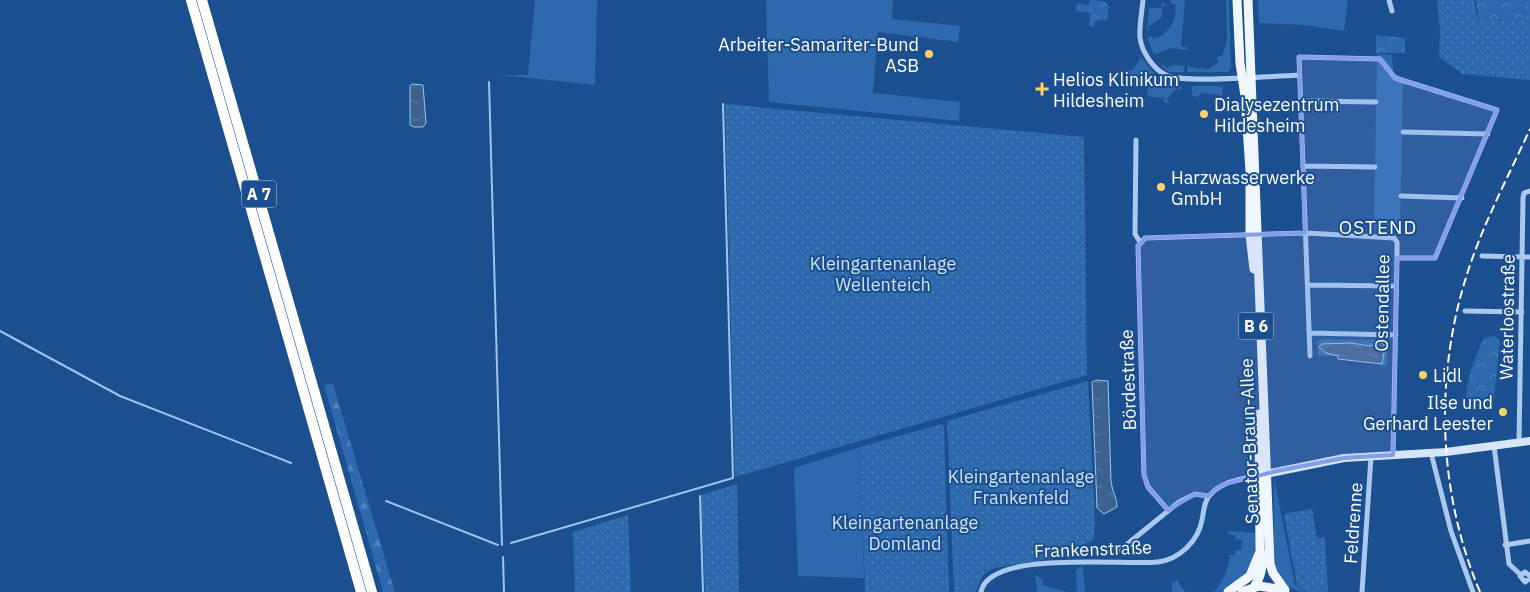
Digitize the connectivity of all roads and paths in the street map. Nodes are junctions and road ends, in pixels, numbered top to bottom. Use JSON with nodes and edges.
{"nodes":[{"id":1,"x":191,"y":0,"type":"edge"},
{"id":2,"x":202,"y":0,"type":"edge"},
{"id":3,"x":1143,"y":0,"type":"edge"},
{"id":4,"x":1237,"y":0,"type":"edge"},
{"id":5,"x":1248,"y":0,"type":"edge"},
{"id":6,"x":1389,"y":0,"type":"edge"},
{"id":7,"x":1392,"y":11,"type":"dead end"},
{"id":8,"x":1299,"y":75,"type":"junction"},
{"id":9,"x":1247,"y":77,"type":"junction"},
{"id":10,"x":1301,"y":101,"type":"junction"},
{"id":11,"x":1376,"y":102,"type":"dead end"},
{"id":12,"x":1403,"y":132,"type":"dead end"},
{"id":13,"x":1488,"y":134,"type":"junction"},
{"id":14,"x":1136,"y":140,"type":"dead end"},
{"id":15,"x":1303,"y":166,"type":"junction"},
{"id":16,"x":1375,"y":167,"type":"dead end"},
{"id":17,"x":1530,"y":191,"type":"edge"},
{"id":18,"x":1401,"y":196,"type":"dead end"},
{"id":19,"x":1462,"y":198,"type":"junction"},
{"id":20,"x":1306,"y":233,"type":"junction"},
{"id":21,"x":1254,"y":235,"type":"junction"},
{"id":22,"x":1140,"y":242,"type":"junction"},
{"id":23,"x":1482,"y":256,"type":"dead end"},
{"id":24,"x":1522,"y":257,"type":"junction"},
{"id":25,"x":1530,"y":257,"type":"edge"},
{"id":26,"x":1397,"y":258,"type":"junction"},
{"id":27,"x":1309,"y":285,"type":"junction"},
{"id":28,"x":1396,"y":286,"type":"junction"},
{"id":29,"x":1465,"y":311,"type":"dead end"},
{"id":30,"x":1522,"y":312,"type":"junction"},
{"id":31,"x":1309,"y":333,"type":"junction"},
{"id":32,"x":1396,"y":335,"type":"junction"},
{"id":33,"x":1310,"y":356,"type":"dead end"},
{"id":34,"x":1530,"y":441,"type":"edge"},
{"id":35,"x":1519,"y":442,"type":"junction"},
{"id":36,"x":1494,"y":446,"type":"junction"},
{"id":37,"x":1431,"y":453,"type":"junction"},
{"id":38,"x":1393,"y":456,"type":"junction"},
{"id":39,"x":1371,"y":457,"type":"junction"},
{"id":40,"x":1263,"y":474,"type":"junction"},
{"id":41,"x":1208,"y":496,"type":"junction"},
{"id":42,"x":1168,"y":510,"type":"junction"},
{"id":43,"x":1530,"y":541,"type":"edge"},
{"id":44,"x":1506,"y":545,"type":"junction"},
{"id":45,"x":1260,"y":549,"type":"junction"},
{"id":46,"x":1120,"y":550,"type":"dead end"},
{"id":47,"x":1530,"y":577,"type":"edge"},
{"id":48,"x":1254,"y":587,"type":"junction"},
{"id":49,"x":1287,"y":591,"type":"edge"},
{"id":50,"x":361,"y":592,"type":"edge"},
{"id":51,"x":372,"y":592,"type":"edge"},
{"id":52,"x":982,"y":592,"type":"edge"},
{"id":53,"x":1228,"y":592,"type":"edge"},
{"id":54,"x":1242,"y":592,"type":"edge"},
{"id":55,"x":1362,"y":592,"type":"edge"},
{"id":56,"x":1473,"y":592,"type":"edge"}],
"edges":[{"from":1,"to":50,"type":"highway","number":"A 7"},
{"from":2,"to":51,"type":"highway","number":"A 7"},
{"from":3,"to":9,"type":"street"},
{"from":4,"to":9,"type":"main road","name":"Senator-Braun-Allee","number":"B 6"},
{"from":5,"to":9,"type":"main road","name":"Senator-Braun-Allee","number":"B 6"},
{"from":6,"to":7,"type":"street"},
{"from":8,"to":9,"type":"street"},
{"from":8,"to":10,"type":"street"},
{"from":8,"to":13,"type":"street"},
{"from":9,"to":21,"type":"main road","name":"Senator-Braun-Allee","number":"B 6"},
{"from":10,"to":11,"type":"street"},
{"from":10,"to":15,"type":"street"},
{"from":12,"to":13,"type":"street"},
{"from":13,"to":19,"type":"street"},
{"from":14,"to":22,"type":"street","name":"Bördestraße"},
{"from":15,"to":16,"type":"street"},
{"from":15,"to":20,"type":"street"},
{"from":17,"to":24,"type":"street","name":"Waterloostraße"},
{"from":18,"to":19,"type":"street"},
{"from":19,"to":26,"type":"street"},
{"from":20,"to":21,"type":"street","name":"Ostendallee"},
{"from":20,"to":26,"type":"street","name":"Ostendallee"},
{"from":20,"to":27,"type":"street"},
{"from":21,"to":22,"type":"street"},
{"from":21,"to":40,"type":"main road","name":"Senator-Braun-Allee","number":"B 6"},
{"from":22,"to":42,"type":"street","name":"Bördestraße"},
{"from":23,"to":24,"type":"street"},
{"from":24,"to":25,"type":"street"},
{"from":24,"to":30,"type":"street","name":"Waterloostraße"},
{"from":26,"to":28,"type":"street","name":"Ostendallee"},
{"from":27,"to":28,"type":"street"},
{"from":27,"to":31,"type":"street"},
{"from":28,"to":32,"type":"street","name":"Ostendallee"},
{"from":29,"to":30,"type":"street"},
{"from":30,"to":35,"type":"street","name":"Waterloostraße"},
{"from":31,"to":32,"type":"street"},
{"from":31,"to":33,"type":"street"},
{"from":32,"to":38,"type":"street","name":"Ostendallee"},
{"from":34,"to":35,"type":"street","name":"Frankenstraße"},
{"from":35,"to":36,"type":"street","name":"Frankenstraße"},
{"from":36,"to":37,"type":"street","name":"Frankenstraße"},
{"from":36,"to":44,"type":"street"},
{"from":37,"to":38,"type":"street","name":"Frankenstraße"},
{"from":37,"to":56,"type":"street"},
{"from":38,"to":39,"type":"street","name":"Frankenstraße"},
{"from":39,"to":40,"type":"street","name":"Frankenstraße"},
{"from":39,"to":55,"type":"street","name":"Feldrenne"},
{"from":40,"to":41,"type":"street","name":"Frankenstraße"},
{"from":40,"to":45,"type":"main road","name":"Senator-Braun-Allee","number":"B 6"},
{"from":40,"to":49,"type":"main road","name":"Senator-Braun-Allee","number":"B 6"},
{"from":41,"to":42,"type":"street","name":"Frankenstraße"},
{"from":41,"to":52,"type":"street","name":"Frankenstraße"},
{"from":42,"to":46,"type":"street","name":"Frankenstraße"},
{"from":43,"to":44,"type":"street"},
{"from":44,"to":47,"type":"street"},
{"from":45,"to":48,"type":"main road","name":"Senator-Braun-Allee","number":"B 6"},
{"from":45,"to":53,"type":"main road"},
{"from":48,"to":49,"type":"main road"},
{"from":48,"to":54,"type":"main road"}]}
